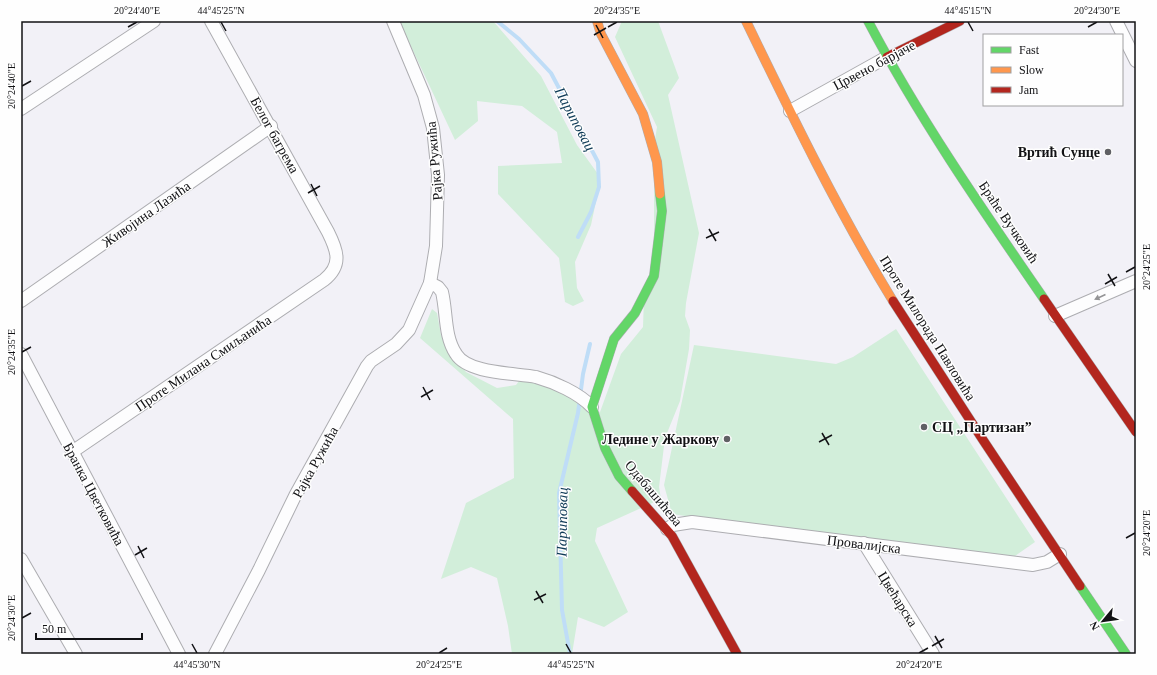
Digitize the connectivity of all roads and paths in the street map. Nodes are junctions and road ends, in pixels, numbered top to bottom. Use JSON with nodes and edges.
{"nodes":[{"id":1,"x":154,"y":21,"type":"edge"},
{"id":2,"x":211,"y":21,"type":"edge"},
{"id":3,"x":393,"y":21,"type":"edge"},
{"id":4,"x":597,"y":21,"type":"edge"},
{"id":5,"x":746,"y":21,"type":"edge"},
{"id":6,"x":868,"y":21,"type":"edge"},
{"id":7,"x":960,"y":21,"type":"edge"},
{"id":8,"x":1116,"y":21,"type":"edge"},
{"id":9,"x":1122,"y":34,"type":"edge"},
{"id":10,"x":1123,"y":35,"type":"edge"},
{"id":11,"x":887,"y":57,"type":"junction"},
{"id":12,"x":1136,"y":61,"type":"edge"},
{"id":13,"x":21,"y":109,"type":"edge"},
{"id":14,"x":790,"y":111,"type":"junction"},
{"id":15,"x":271,"y":126,"type":"junction"},
{"id":16,"x":332,"y":274,"type":"joint"},
{"id":17,"x":1136,"y":281,"type":"edge"},
{"id":18,"x":430,"y":283,"type":"junction"},
{"id":19,"x":21,"y":301,"type":"edge"},
{"id":20,"x":1055,"y":316,"type":"junction"},
{"id":21,"x":21,"y":354,"type":"edge"},
{"id":22,"x":591,"y":405,"type":"junction"},
{"id":23,"x":1136,"y":432,"type":"edge"},
{"id":24,"x":72,"y":452,"type":"junction"},
{"id":25,"x":667,"y":529,"type":"junction"},
{"id":26,"x":864,"y":543,"type":"junction"},
{"id":27,"x":1060,"y":554,"type":"junction"},
{"id":28,"x":21,"y":559,"type":"edge"},
{"id":29,"x":76,"y":654,"type":"edge"},
{"id":30,"x":179,"y":654,"type":"edge"},
{"id":31,"x":215,"y":654,"type":"edge"},
{"id":32,"x":737,"y":654,"type":"edge"},
{"id":33,"x":932,"y":654,"type":"edge"},
{"id":34,"x":1126,"y":654,"type":"edge"}],
"edges":[{"from":1,"to":13,"type":"street"},
{"from":2,"to":15,"type":"street","name":"Белог багрема"},
{"from":3,"to":18,"type":"street","name":"Рајка Ружића"},
{"from":4,"to":22,"type":"street"},
{"from":5,"to":14,"type":"street","name":"Проте Милорада Павловића"},
{"from":6,"to":11,"type":"street","name":"Браће Вучковић"},
{"from":7,"to":11,"type":"street","name":"Црвено барјаче"},
{"from":8,"to":9,"type":"street"},
{"from":10,"to":12,"type":"street"},
{"from":11,"to":14,"type":"street","name":"Црвено барјаче"},
{"from":11,"to":20,"type":"street","name":"Браће Вучковић"},
{"from":14,"to":27,"type":"street","name":"Проте Милорада Павловића"},
{"from":15,"to":16,"type":"street","name":"Белог багрема"},
{"from":15,"to":19,"type":"street","name":"Живојина Лазића"},
{"from":16,"to":24,"type":"street","name":"Проте Милана Смиљанића"},
{"from":17,"to":20,"type":"street","one_way":true},
{"from":18,"to":22,"type":"street"},
{"from":18,"to":31,"type":"street","name":"Рајка Ружића"},
{"from":20,"to":23,"type":"street","name":"Браће Вучковић"},
{"from":21,"to":24,"type":"street","name":"Бранка Цветковића"},
{"from":22,"to":25,"type":"street","name":"Одабашићева"},
{"from":24,"to":30,"type":"street","name":"Бранка Цветковића"},
{"from":25,"to":26,"type":"street","name":"Провалијска"},
{"from":25,"to":32,"type":"street","name":"Одабашићева"},
{"from":26,"to":27,"type":"street","name":"Провалијска"},
{"from":26,"to":33,"type":"street","name":"Цвећарска"},
{"from":27,"to":34,"type":"street","name":"Проте Милорада Павловића"},
{"from":28,"to":29,"type":"street"}]}
